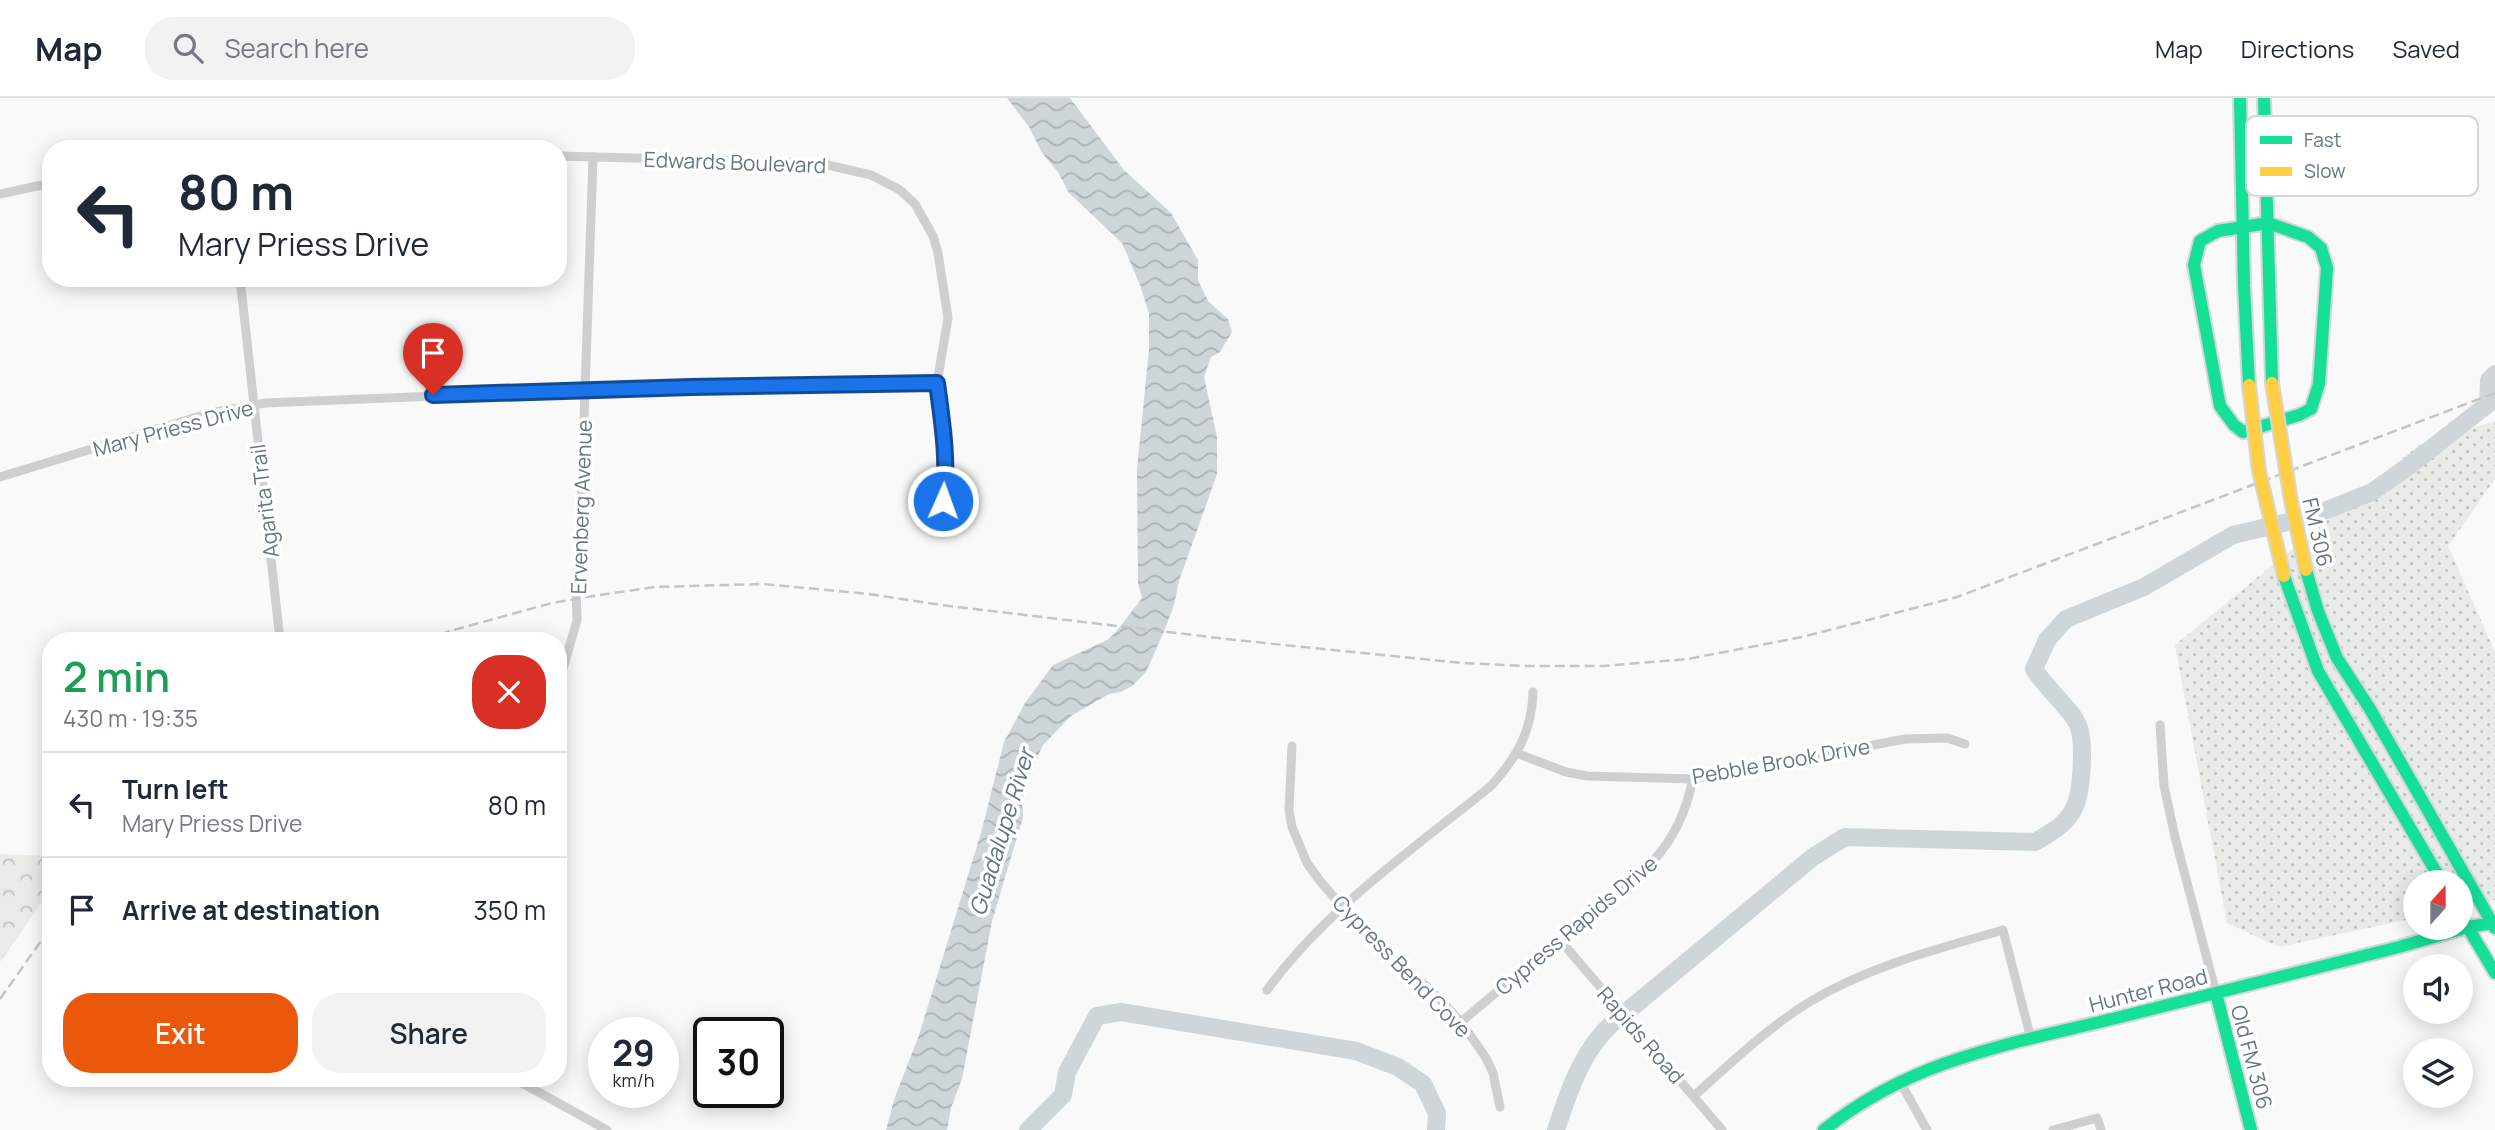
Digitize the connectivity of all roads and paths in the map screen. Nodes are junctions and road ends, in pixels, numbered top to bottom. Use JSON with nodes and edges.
{"nodes":[{"id":1,"x":2240,"y":98,"type":"edge"},
{"id":2,"x":2264,"y":98,"type":"edge"},
{"id":3,"x":2265,"y":116,"type":"edge"},
{"id":4,"x":567,"y":156,"type":"edge"},
{"id":5,"x":593,"y":157,"type":"junction"},
{"id":6,"x":42,"y":185,"type":"edge"},
{"id":7,"x":0,"y":194,"type":"edge"},
{"id":8,"x":2267,"y":196,"type":"edge"},
{"id":9,"x":2268,"y":223,"type":"junction"},
{"id":10,"x":2244,"y":226,"type":"junction"},
{"id":11,"x":241,"y":287,"type":"edge"},
{"id":12,"x":937,"y":383,"type":"junction"},
{"id":13,"x":585,"y":390,"type":"junction"},
{"id":14,"x":253,"y":405,"type":"junction"},
{"id":15,"x":0,"y":477,"type":"edge"},
{"id":16,"x":937,"y":518,"type":"dead end"},
{"id":17,"x":279,"y":632,"type":"edge"},
{"id":18,"x":567,"y":655,"type":"edge"},
{"id":19,"x":1533,"y":692,"type":"dead end"},
{"id":20,"x":2160,"y":725,"type":"dead end"},
{"id":21,"x":1965,"y":744,"type":"dead end"},
{"id":22,"x":1292,"y":747,"type":"dead end"},
{"id":23,"x":1516,"y":753,"type":"junction"},
{"id":24,"x":1693,"y":779,"type":"junction"},
{"id":25,"x":2435,"y":870,"type":"edge"},
{"id":26,"x":1343,"y":906,"type":"junction"},
{"id":27,"x":2494,"y":925,"type":"edge"},
{"id":28,"x":2473,"y":927,"type":"edge"},
{"id":29,"x":2473,"y":936,"type":"edge"},
{"id":30,"x":1560,"y":940,"type":"junction"},
{"id":31,"x":2418,"y":940,"type":"edge"},
{"id":32,"x":2495,"y":973,"type":"edge"},
{"id":33,"x":1267,"y":990,"type":"dead end"},
{"id":34,"x":2216,"y":993,"type":"junction"},
{"id":35,"x":1461,"y":1022,"type":"junction"},
{"id":36,"x":2031,"y":1039,"type":"junction"},
{"id":37,"x":1899,"y":1080,"type":"junction"},
{"id":38,"x":529,"y":1087,"type":"edge"},
{"id":39,"x":1694,"y":1096,"type":"junction"},
{"id":40,"x":1500,"y":1107,"type":"dead end"},
{"id":41,"x":607,"y":1130,"type":"edge"},
{"id":42,"x":1722,"y":1130,"type":"edge"},
{"id":43,"x":1824,"y":1130,"type":"edge"},
{"id":44,"x":1927,"y":1130,"type":"edge"},
{"id":45,"x":2053,"y":1130,"type":"edge"},
{"id":46,"x":2101,"y":1130,"type":"edge"},
{"id":47,"x":2251,"y":1130,"type":"edge"}],
"edges":[{"from":1,"to":10,"type":"main road","name":"FM 306","number":"FM 306"},
{"from":2,"to":3,"type":"main road","name":"FM 306","number":"FM 306"},
{"from":4,"to":5,"type":"street","name":"Edwards Boulevard"},
{"from":5,"to":12,"type":"street","name":"Edwards Boulevard"},
{"from":5,"to":13,"type":"street","name":"Ervenberg Avenue"},
{"from":6,"to":7,"type":"street"},
{"from":8,"to":9,"type":"main road","name":"FM 306","number":"FM 306"},
{"from":9,"to":10,"type":"main road"},
{"from":9,"to":10,"type":"main road"},
{"from":9,"to":27,"type":"main road","name":"FM 306","number":"FM 306","bridge":true},
{"from":10,"to":25,"type":"main road","name":"FM 306","number":"FM 306","bridge":true},
{"from":11,"to":14,"type":"street","name":"Agarita Trail"},
{"from":12,"to":13,"type":"street","name":"Mary Priess Drive"},
{"from":12,"to":16,"type":"street","name":"Edwards Boulevard"},
{"from":13,"to":14,"type":"street","name":"Mary Priess Drive"},
{"from":13,"to":18,"type":"street","name":"Ervenberg Avenue"},
{"from":14,"to":15,"type":"street","name":"Mary Priess Drive"},
{"from":14,"to":17,"type":"street","name":"Agarita Trail"},
{"from":19,"to":23,"type":"street"},
{"from":20,"to":34,"type":"street"},
{"from":21,"to":24,"type":"street","name":"Pebble Brook Drive"},
{"from":22,"to":26,"type":"street","name":"Cypress Bend Cove"},
{"from":23,"to":24,"type":"street","name":"Pebble Brook Drive"},
{"from":23,"to":26,"type":"street"},
{"from":24,"to":30,"type":"street","name":"Cypress Rapids Drive"},
{"from":26,"to":33,"type":"street"},
{"from":26,"to":35,"type":"street","name":"Cypress Bend Cove"},
{"from":27,"to":28,"type":"main road","name":"Hunter Road"},
{"from":29,"to":32,"type":"main road"},
{"from":30,"to":35,"type":"street","name":"Cypress Rapids Drive"},
{"from":30,"to":39,"type":"street","name":"Rapids Road"},
{"from":31,"to":34,"type":"main road","name":"Hunter Road"},
{"from":34,"to":36,"type":"main road","name":"Hunter Road"},
{"from":34,"to":47,"type":"main road","name":"Old FM 306"},
{"from":35,"to":40,"type":"street","name":"Cypress Bend Cove"},
{"from":36,"to":37,"type":"main road","name":"Hunter Road"},
{"from":36,"to":39,"type":"street"},
{"from":37,"to":43,"type":"main road","name":"Hunter Road"},
{"from":37,"to":44,"type":"street"},
{"from":38,"to":41,"type":"street"},
{"from":39,"to":42,"type":"street","name":"Rapids Road"},
{"from":45,"to":46,"type":"street"}]}
